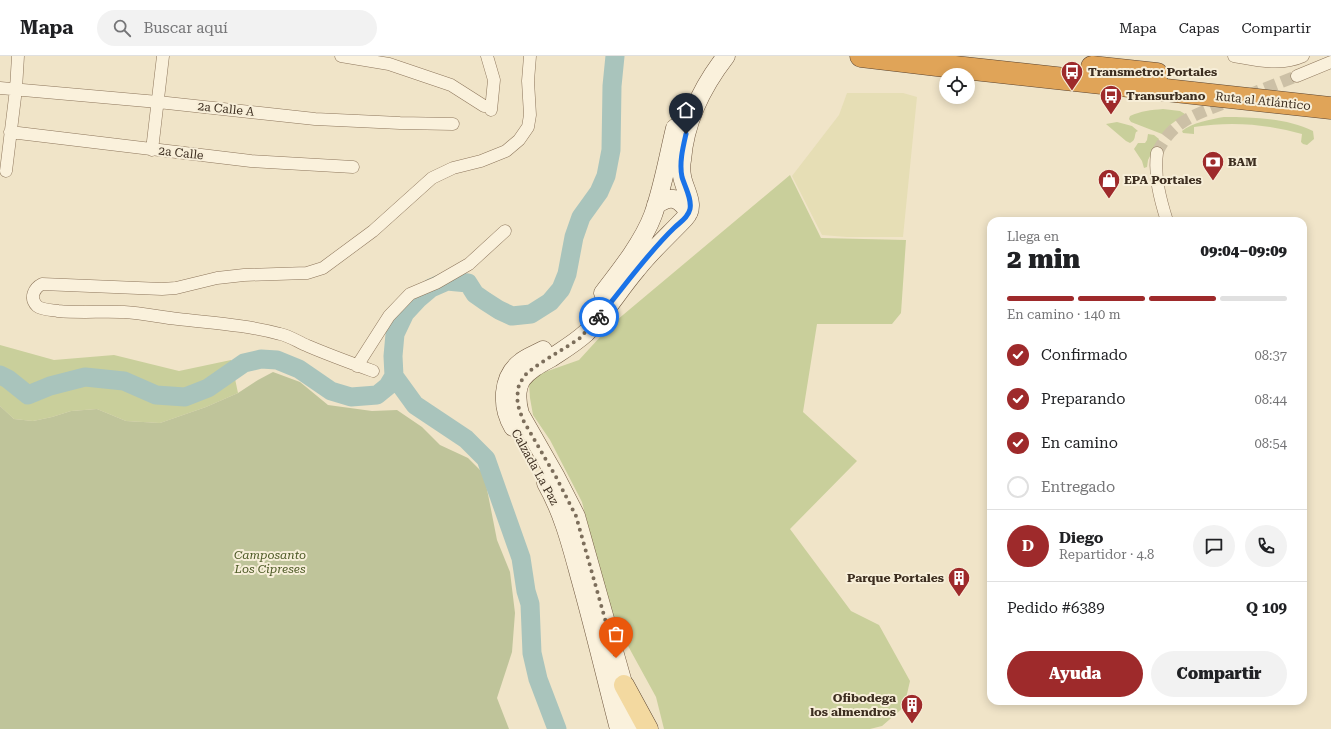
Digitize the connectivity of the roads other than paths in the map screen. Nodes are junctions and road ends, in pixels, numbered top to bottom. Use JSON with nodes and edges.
{"nodes":[{"id":1,"x":18,"y":56,"type":"edge"},
{"id":2,"x":163,"y":56,"type":"edge"},
{"id":3,"x":341,"y":56,"type":"edge"},
{"id":4,"x":488,"y":56,"type":"edge"},
{"id":5,"x":530,"y":56,"type":"edge"},
{"id":6,"x":714,"y":56,"type":"edge"},
{"id":7,"x":726,"y":56,"type":"edge"},
{"id":8,"x":861,"y":56,"type":"edge"},
{"id":9,"x":990,"y":56,"type":"edge"},
{"id":10,"x":1234,"y":56,"type":"edge"},
{"id":11,"x":1303,"y":56,"type":"edge"},
{"id":12,"x":1331,"y":62,"type":"edge"},
{"id":13,"x":1297,"y":76,"type":"tunnel mouth"},
{"id":14,"x":0,"y":88,"type":"edge"},
{"id":15,"x":16,"y":89,"type":"junction"},
{"id":16,"x":158,"y":102,"type":"junction"},
{"id":17,"x":1327,"y":106,"type":"edge"},
{"id":18,"x":453,"y":124,"type":"dead end"},
{"id":19,"x":10,"y":132,"type":"junction"},
{"id":20,"x":152,"y":150,"type":"junction"},
{"id":21,"x":1157,"y":153,"type":"tunnel mouth"},
{"id":22,"x":353,"y":167,"type":"dead end"},
{"id":23,"x":6,"y":171,"type":"dead end"},
{"id":24,"x":656,"y":205,"type":"junction"},
{"id":25,"x":689,"y":212,"type":"junction"},
{"id":26,"x":1166,"y":217,"type":"edge"},
{"id":27,"x":505,"y":231,"type":"dead end"},
{"id":28,"x":357,"y":366,"type":"junction"},
{"id":29,"x":373,"y":371,"type":"dead end"},
{"id":30,"x":624,"y":685,"type":"junction"},
{"id":31,"x":619,"y":729,"type":"edge"},
{"id":32,"x":636,"y":729,"type":"edge"},
{"id":33,"x":648,"y":729,"type":"edge"}],
"edges":[{"from":1,"to":15,"type":"street"},
{"from":2,"to":16,"type":"street"},
{"from":3,"to":4,"type":"street"},
{"from":5,"to":28,"type":"street"},
{"from":6,"to":24,"type":"main road","name":"Calzada La Paz"},
{"from":7,"to":25,"type":"main road"},
{"from":8,"to":17,"type":"highway","name":"Ruta al Atlántico"},
{"from":9,"to":17,"type":"highway","name":"Ruta al Atlántico"},
{"from":10,"to":11,"type":"street"},
{"from":12,"to":13,"type":"street"},
{"from":14,"to":15,"type":"street","name":"2a Calle A"},
{"from":15,"to":16,"type":"street","name":"2a Calle A"},
{"from":15,"to":19,"type":"street"},
{"from":16,"to":18,"type":"street","name":"2a Calle A"},
{"from":16,"to":20,"type":"street"},
{"from":19,"to":20,"type":"street","name":"2a Calle"},
{"from":19,"to":23,"type":"street"},
{"from":20,"to":22,"type":"street","name":"2a Calle"},
{"from":21,"to":26,"type":"street"},
{"from":24,"to":25,"type":"main road"},
{"from":24,"to":31,"type":"main road","name":"Calzada La Paz"},
{"from":25,"to":30,"type":"main road","name":"Calzada La Paz"},
{"from":27,"to":28,"type":"street"},
{"from":28,"to":29,"type":"street"},
{"from":30,"to":32,"type":"main road","name":"Calzada La Paz"},
{"from":30,"to":33,"type":"main road"}]}
